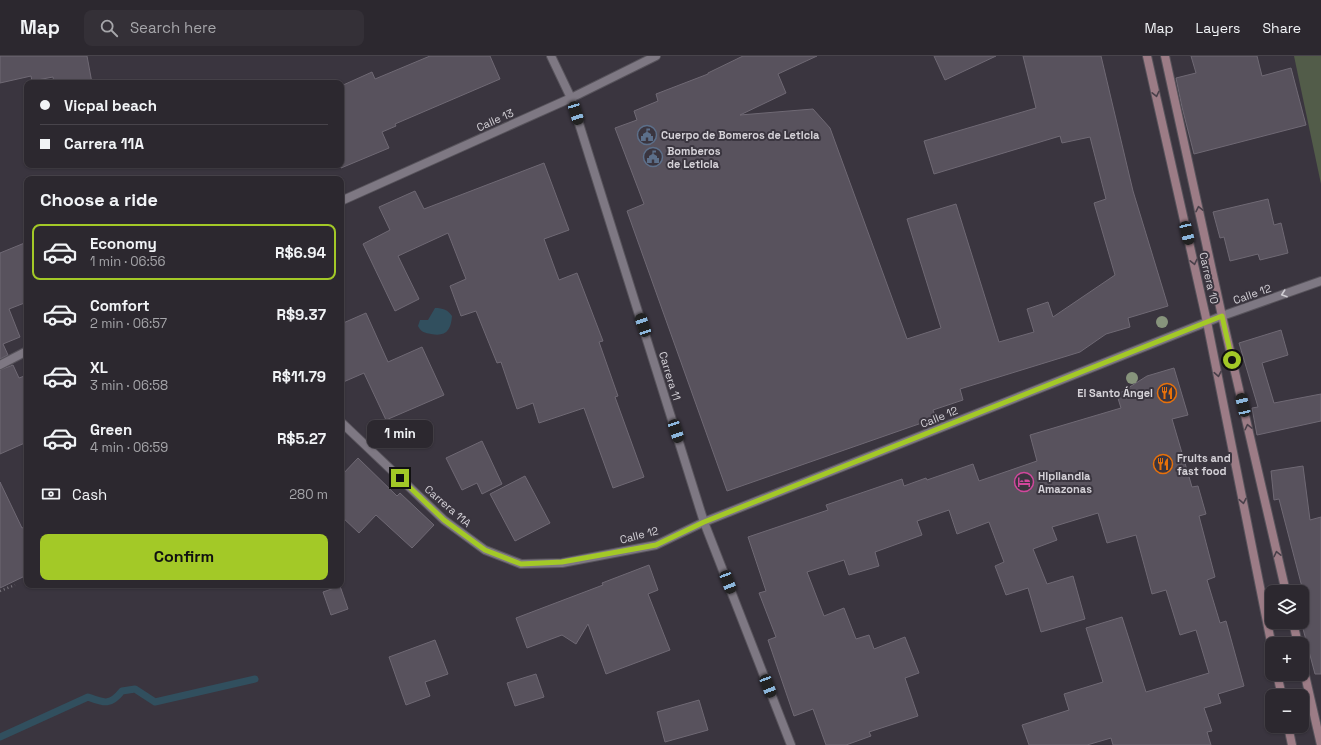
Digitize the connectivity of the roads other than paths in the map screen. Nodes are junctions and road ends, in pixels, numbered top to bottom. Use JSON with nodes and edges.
{"nodes":[{"id":1,"x":551,"y":56,"type":"edge"},
{"id":2,"x":656,"y":56,"type":"edge"},
{"id":3,"x":1147,"y":56,"type":"edge"},
{"id":4,"x":1165,"y":56,"type":"edge"},
{"id":5,"x":571,"y":98,"type":"junction"},
{"id":6,"x":344,"y":200,"type":"edge"},
{"id":7,"x":1321,"y":281,"type":"edge"},
{"id":8,"x":1222,"y":316,"type":"junction"},
{"id":9,"x":1208,"y":322,"type":"junction"},
{"id":10,"x":24,"y":353,"type":"edge"},
{"id":11,"x":0,"y":365,"type":"edge"},
{"id":12,"x":344,"y":425,"type":"edge"},
{"id":13,"x":704,"y":522,"type":"junction"},
{"id":14,"x":562,"y":562,"type":"joint"},
{"id":15,"x":1284,"y":585,"type":"edge"},
{"id":16,"x":1270,"y":637,"type":"edge"},
{"id":17,"x":1306,"y":681,"type":"edge"},
{"id":18,"x":1289,"y":733,"type":"edge"},
{"id":19,"x":791,"y":745,"type":"edge"},
{"id":20,"x":1292,"y":745,"type":"edge"},
{"id":21,"x":1320,"y":745,"type":"edge"}],
"edges":[{"from":1,"to":5,"type":"street","name":"Carrera 11"},
{"from":2,"to":5,"type":"street","name":"Calle 13"},
{"from":3,"to":9,"type":"main road","name":"Carrera 10","one_way":true},
{"from":8,"to":4,"type":"main road","name":"Carrera 10","one_way":true},
{"from":5,"to":6,"type":"street","name":"Calle 13"},
{"from":5,"to":13,"type":"street","name":"Carrera 11"},
{"from":7,"to":8,"type":"street","name":"Calle 12","one_way":true},
{"from":8,"to":9,"type":"street","name":"Calle 12"},
{"from":15,"to":8,"type":"main road","name":"Carrera 10","one_way":true},
{"from":9,"to":13,"type":"street","name":"Calle 12"},
{"from":9,"to":16,"type":"main road","name":"Carrera 10","one_way":true},
{"from":10,"to":11,"type":"street"},
{"from":12,"to":14,"type":"street","name":"Carrera 11A"},
{"from":13,"to":14,"type":"street","name":"Calle 12"},
{"from":13,"to":19,"type":"street","name":"Carrera 11"},
{"from":17,"to":21,"type":"main road"},
{"from":18,"to":20,"type":"main road"}]}
